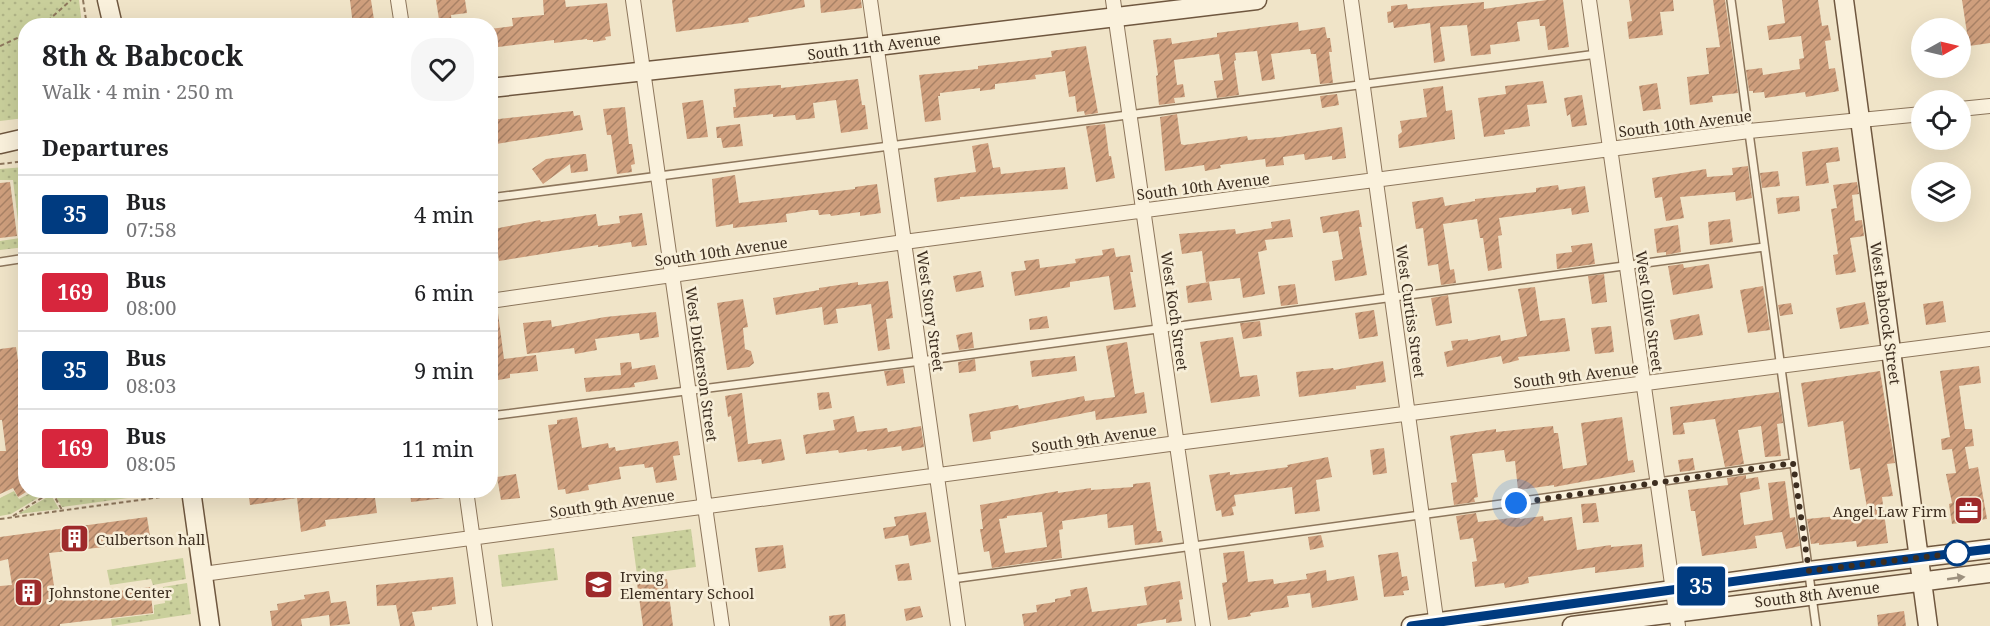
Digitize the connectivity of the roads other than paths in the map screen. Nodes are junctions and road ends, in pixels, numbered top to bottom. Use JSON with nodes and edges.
{"nodes":[{"id":1,"x":107,"y":0,"type":"edge"},
{"id":2,"x":398,"y":0,"type":"edge"},
{"id":3,"x":633,"y":0,"type":"edge"},
{"id":4,"x":870,"y":0,"type":"edge"},
{"id":5,"x":1257,"y":0,"type":"edge"},
{"id":6,"x":1351,"y":0,"type":"edge"},
{"id":7,"x":1589,"y":0,"type":"edge"},
{"id":8,"x":1731,"y":0,"type":"edge"},
{"id":9,"x":1844,"y":0,"type":"edge"},
{"id":10,"x":1114,"y":8,"type":"edge"},
{"id":11,"x":108,"y":18,"type":"edge"},
{"id":12,"x":111,"y":18,"type":"edge"},
{"id":13,"x":401,"y":18,"type":"edge"},
{"id":14,"x":877,"y":46,"type":"junction"},
{"id":15,"x":1597,"y":54,"type":"junction"},
{"id":16,"x":643,"y":71,"type":"junction"},
{"id":17,"x":1363,"y":85,"type":"junction"},
{"id":18,"x":498,"y":87,"type":"edge"},
{"id":19,"x":1990,"y":106,"type":"edge"},
{"id":20,"x":1971,"y":108,"type":"edge"},
{"id":21,"x":1130,"y":114,"type":"junction"},
{"id":22,"x":1911,"y":115,"type":"edge"},
{"id":23,"x":1860,"y":120,"type":"junction"},
{"id":24,"x":1749,"y":131,"type":"junction"},
{"id":25,"x":18,"y":140,"type":"edge"},
{"id":26,"x":0,"y":144,"type":"edge"},
{"id":27,"x":891,"y":147,"type":"junction"},
{"id":28,"x":18,"y":149,"type":"edge"},
{"id":29,"x":1610,"y":149,"type":"junction"},
{"id":30,"x":0,"y":150,"type":"edge"},
{"id":31,"x":658,"y":177,"type":"junction"},
{"id":32,"x":1376,"y":180,"type":"junction"},
{"id":33,"x":498,"y":197,"type":"edge"},
{"id":34,"x":1144,"y":210,"type":"junction"},
{"id":35,"x":904,"y":242,"type":"junction"},
{"id":36,"x":1764,"y":247,"type":"junction"},
{"id":37,"x":18,"y":259,"type":"edge"},
{"id":38,"x":0,"y":262,"type":"edge"},
{"id":39,"x":1627,"y":266,"type":"junction"},
{"id":40,"x":672,"y":274,"type":"junction"},
{"id":41,"x":1392,"y":297,"type":"junction"},
{"id":42,"x":498,"y":300,"type":"edge"},
{"id":43,"x":1160,"y":328,"type":"junction"},
{"id":44,"x":1990,"y":339,"type":"edge"},
{"id":45,"x":1892,"y":352,"type":"junction"},
{"id":46,"x":921,"y":360,"type":"junction"},
{"id":47,"x":1779,"y":364,"type":"junction"},
{"id":48,"x":1643,"y":383,"type":"junction"},
{"id":49,"x":689,"y":390,"type":"junction"},
{"id":50,"x":1408,"y":413,"type":"junction"},
{"id":51,"x":498,"y":415,"type":"edge"},
{"id":52,"x":1177,"y":443,"type":"junction"},
{"id":53,"x":1793,"y":463,"type":"junction"},
{"id":54,"x":937,"y":476,"type":"junction"},
{"id":55,"x":1657,"y":483,"type":"junction"},
{"id":56,"x":185,"y":498,"type":"edge"},
{"id":57,"x":467,"y":498,"type":"edge"},
{"id":58,"x":705,"y":507,"type":"junction"},
{"id":59,"x":1422,"y":516,"type":"junction"},
{"id":60,"x":473,"y":539,"type":"junction"},
{"id":61,"x":1191,"y":545,"type":"junction"},
{"id":62,"x":1990,"y":549,"type":"edge"},
{"id":63,"x":1919,"y":558,"type":"junction"},
{"id":64,"x":1809,"y":571,"type":"junction"},
{"id":65,"x":1990,"y":573,"type":"edge"},
{"id":66,"x":203,"y":574,"type":"junction"},
{"id":67,"x":952,"y":579,"type":"junction"},
{"id":68,"x":1923,"y":582,"type":"junction"},
{"id":69,"x":1672,"y":590,"type":"junction"},
{"id":70,"x":1812,"y":594,"type":"junction"},
{"id":71,"x":1676,"y":619,"type":"edge"},
{"id":72,"x":1437,"y":624,"type":"edge"},
{"id":73,"x":210,"y":626,"type":"edge"},
{"id":74,"x":485,"y":626,"type":"edge"},
{"id":75,"x":722,"y":626,"type":"edge"},
{"id":76,"x":958,"y":626,"type":"edge"},
{"id":77,"x":1203,"y":626,"type":"edge"},
{"id":78,"x":1411,"y":626,"type":"edge"},
{"id":79,"x":1572,"y":626,"type":"edge"},
{"id":80,"x":1816,"y":626,"type":"edge"},
{"id":81,"x":1928,"y":626,"type":"edge"}],
"edges":[{"from":1,"to":11,"type":"street"},
{"from":1,"to":12,"type":"street"},
{"from":2,"to":13,"type":"street"},
{"from":3,"to":16,"type":"street","name":"West Dickerson Street"},
{"from":4,"to":14,"type":"street","name":"West Story Street"},
{"from":5,"to":10,"type":"street","name":"South 11th Avenue"},
{"from":6,"to":17,"type":"street","name":"West Curtiss Street"},
{"from":7,"to":15,"type":"street","name":"West Olive Street"},
{"from":8,"to":24,"type":"lane"},
{"from":9,"to":23,"type":"street","name":"West Babcock Street"},
{"from":10,"to":14,"type":"street","name":"South 11th Avenue"},
{"from":10,"to":21,"type":"street","name":"West Koch Street"},
{"from":14,"to":16,"type":"street","name":"South 11th Avenue"},
{"from":14,"to":27,"type":"street","name":"West Story Street"},
{"from":15,"to":17,"type":"lane"},
{"from":15,"to":29,"type":"street","name":"West Olive Street"},
{"from":16,"to":18,"type":"street","name":"South 11th Avenue"},
{"from":16,"to":31,"type":"street","name":"West Dickerson Street"},
{"from":17,"to":21,"type":"lane"},
{"from":17,"to":32,"type":"street","name":"West Curtiss Street"},
{"from":19,"to":20,"type":"street"},
{"from":21,"to":27,"type":"lane"},
{"from":21,"to":34,"type":"street","name":"West Koch Street"},
{"from":22,"to":23,"type":"street","name":"South 10th Avenue"},
{"from":23,"to":24,"type":"street","name":"South 10th Avenue"},
{"from":23,"to":45,"type":"street","name":"West Babcock Street"},
{"from":24,"to":29,"type":"street","name":"South 10th Avenue"},
{"from":24,"to":36,"type":"lane"},
{"from":25,"to":26,"type":"street"},
{"from":27,"to":31,"type":"lane"},
{"from":27,"to":35,"type":"street","name":"West Story Street"},
{"from":28,"to":30,"type":"street"},
{"from":29,"to":32,"type":"street","name":"South 10th Avenue"},
{"from":29,"to":39,"type":"street","name":"West Olive Street"},
{"from":31,"to":33,"type":"lane"},
{"from":31,"to":40,"type":"street","name":"West Dickerson Street"},
{"from":32,"to":34,"type":"street","name":"South 10th Avenue"},
{"from":32,"to":41,"type":"street","name":"West Curtiss Street"},
{"from":34,"to":35,"type":"street","name":"South 10th Avenue"},
{"from":34,"to":43,"type":"street","name":"West Koch Street"},
{"from":35,"to":40,"type":"street","name":"South 10th Avenue"},
{"from":35,"to":46,"type":"street","name":"West Story Street"},
{"from":36,"to":39,"type":"lane"},
{"from":36,"to":47,"type":"lane"},
{"from":37,"to":38,"type":"lane"},
{"from":39,"to":41,"type":"lane"},
{"from":39,"to":48,"type":"street","name":"West Olive Street"},
{"from":40,"to":42,"type":"street","name":"South 10th Avenue"},
{"from":40,"to":49,"type":"street","name":"West Dickerson Street"},
{"from":41,"to":43,"type":"lane"},
{"from":41,"to":50,"type":"street","name":"West Curtiss Street"},
{"from":43,"to":46,"type":"lane"},
{"from":43,"to":52,"type":"street","name":"West Koch Street"},
{"from":44,"to":45,"type":"street","name":"South 9th Avenue"},
{"from":45,"to":47,"type":"street","name":"South 9th Avenue"},
{"from":45,"to":63,"type":"street","name":"West Babcock Street"},
{"from":46,"to":49,"type":"lane"},
{"from":46,"to":54,"type":"street","name":"West Story Street"},
{"from":47,"to":48,"type":"street","name":"South 9th Avenue"},
{"from":47,"to":53,"type":"lane"},
{"from":48,"to":50,"type":"street","name":"South 9th Avenue"},
{"from":48,"to":55,"type":"street","name":"West Olive Street"},
{"from":49,"to":51,"type":"lane"},
{"from":49,"to":58,"type":"street","name":"West Dickerson Street"},
{"from":50,"to":52,"type":"street","name":"South 9th Avenue"},
{"from":50,"to":59,"type":"street","name":"West Curtiss Street"},
{"from":52,"to":54,"type":"street","name":"South 9th Avenue"},
{"from":52,"to":61,"type":"street","name":"West Koch Street"},
{"from":53,"to":55,"type":"lane"},
{"from":53,"to":64,"type":"lane"},
{"from":54,"to":58,"type":"street","name":"South 9th Avenue"},
{"from":54,"to":67,"type":"street","name":"West Story Street"},
{"from":55,"to":59,"type":"lane"},
{"from":55,"to":69,"type":"street","name":"West Olive Street"},
{"from":56,"to":66,"type":"street"},
{"from":57,"to":60,"type":"street"},
{"from":58,"to":60,"type":"street","name":"South 9th Avenue"},
{"from":58,"to":75,"type":"street","name":"West Dickerson Street"},
{"from":59,"to":61,"type":"lane"},
{"from":59,"to":72,"type":"street","name":"West Curtiss Street"},
{"from":60,"to":66,"type":"street","name":"South 9th Avenue"},
{"from":60,"to":74,"type":"street"},
{"from":61,"to":67,"type":"lane"},
{"from":61,"to":77,"type":"street","name":"West Koch Street"},
{"from":62,"to":63,"type":"street","name":"South 8th Avenue"},
{"from":63,"to":64,"type":"street","name":"South 8th Avenue"},
{"from":63,"to":68,"type":"street","name":"West Babcock Street"},
{"from":64,"to":69,"type":"street","name":"South 8th Avenue"},
{"from":64,"to":70,"type":"lane"},
{"from":68,"to":65,"type":"street","name":"South 8th Avenue","one_way":true},
{"from":66,"to":73,"type":"street"},
{"from":67,"to":76,"type":"street","name":"West Story Street"},
{"from":68,"to":70,"type":"street","name":"South 8th Avenue"},
{"from":68,"to":81,"type":"street","name":"West Babcock Street"},
{"from":69,"to":71,"type":"street","name":"West Olive Street"},
{"from":69,"to":72,"type":"street","name":"South 8th Avenue"},
{"from":70,"to":71,"type":"street","name":"South 8th Avenue"},
{"from":70,"to":80,"type":"lane"},
{"from":71,"to":79,"type":"street","name":"South 8th Avenue"},
{"from":72,"to":78,"type":"street","name":"South 8th Avenue"}]}
